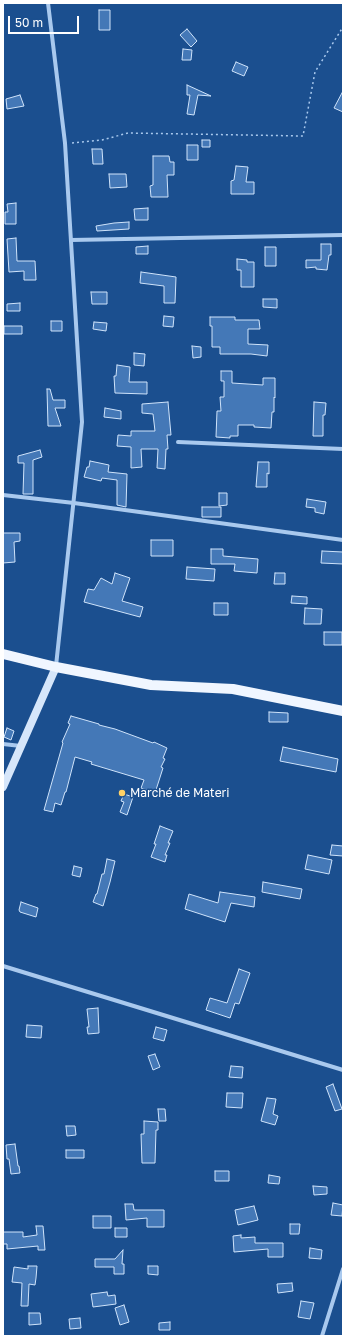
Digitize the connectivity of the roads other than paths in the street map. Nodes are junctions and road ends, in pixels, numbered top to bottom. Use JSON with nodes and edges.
{"nodes":[{"id":1,"x":48,"y":3,"type":"edge"},
{"id":2,"x":343,"y":235,"type":"edge"},
{"id":3,"x":71,"y":240,"type":"junction"},
{"id":4,"x":178,"y":442,"type":"dead end"},
{"id":5,"x":343,"y":450,"type":"edge"},
{"id":6,"x":3,"y":495,"type":"edge"},
{"id":7,"x":74,"y":503,"type":"junction"},
{"id":8,"x":343,"y":540,"type":"edge"},
{"id":9,"x":3,"y":654,"type":"edge"},
{"id":10,"x":56,"y":667,"type":"junction"},
{"id":11,"x":343,"y":711,"type":"edge"},
{"id":12,"x":3,"y":744,"type":"edge"},
{"id":13,"x":21,"y":746,"type":"junction"},
{"id":14,"x":3,"y":787,"type":"edge"},
{"id":15,"x":3,"y":966,"type":"edge"},
{"id":16,"x":343,"y":1070,"type":"edge"},
{"id":17,"x":343,"y":1269,"type":"edge"},
{"id":18,"x":322,"y":1336,"type":"edge"}],
"edges":[{"from":1,"to":3,"type":"street"},
{"from":2,"to":3,"type":"street"},
{"from":3,"to":7,"type":"street"},
{"from":4,"to":5,"type":"street"},
{"from":6,"to":7,"type":"street"},
{"from":7,"to":8,"type":"street"},
{"from":7,"to":10,"type":"street"},
{"from":9,"to":10,"type":"main road"},
{"from":10,"to":11,"type":"main road"},
{"from":10,"to":13,"type":"main road"},
{"from":12,"to":13,"type":"street"},
{"from":13,"to":14,"type":"main road"},
{"from":15,"to":16,"type":"street"},
{"from":17,"to":18,"type":"street"}]}
